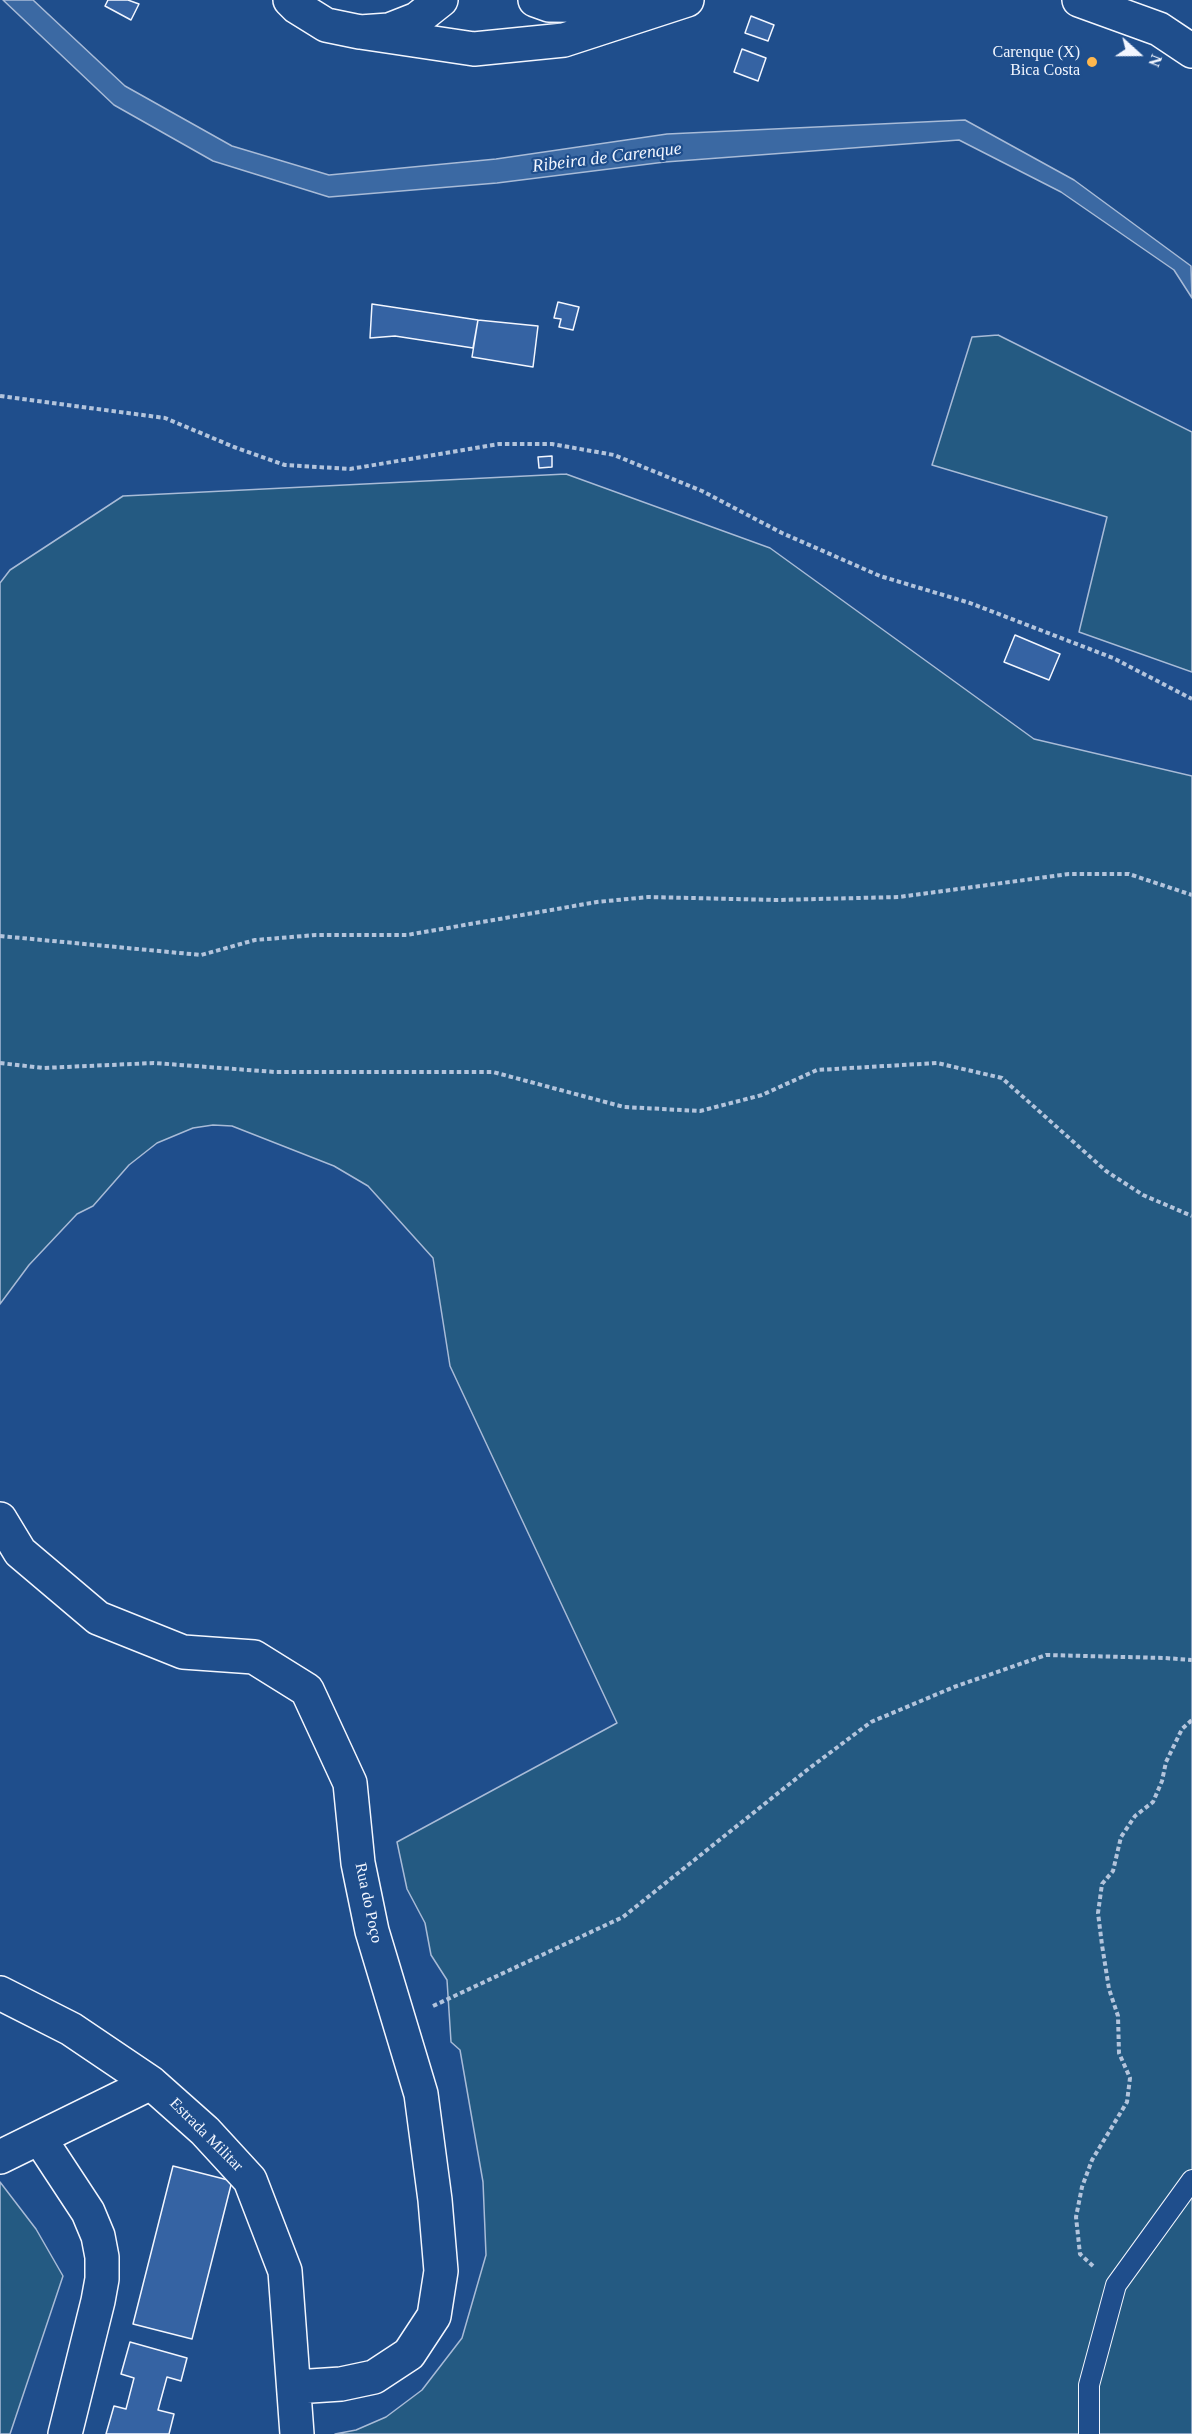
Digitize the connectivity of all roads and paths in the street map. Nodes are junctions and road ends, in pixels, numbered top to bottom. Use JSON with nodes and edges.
{"nodes":[{"id":1,"x":290,"y":0,"type":"edge"},
{"id":2,"x":441,"y":0,"type":"edge"},
{"id":3,"x":535,"y":0,"type":"edge"},
{"id":4,"x":1079,"y":0,"type":"edge"},
{"id":5,"x":667,"y":2,"type":"edge"},
{"id":6,"x":360,"y":32,"type":"junction"},
{"id":7,"x":1192,"y":51,"type":"edge"},
{"id":8,"x":0,"y":396,"type":"edge"},
{"id":9,"x":1192,"y":699,"type":"edge"},
{"id":10,"x":1192,"y":895,"type":"edge"},
{"id":11,"x":0,"y":936,"type":"edge"},
{"id":12,"x":0,"y":1063,"type":"edge"},
{"id":13,"x":1192,"y":1216,"type":"edge"},
{"id":14,"x":0,"y":1520,"type":"edge"},
{"id":15,"x":1192,"y":1660,"type":"edge"},
{"id":16,"x":1192,"y":1720,"type":"edge"},
{"id":17,"x":0,"y":1993,"type":"edge"},
{"id":18,"x":400,"y":2022,"type":"junction"},
{"id":19,"x":151,"y":2083,"type":"junction"},
{"id":20,"x":40,"y":2139,"type":"junction"},
{"id":21,"x":0,"y":2157,"type":"edge"},
{"id":22,"x":1192,"y":2180,"type":"edge"},
{"id":23,"x":1116,"y":2285,"type":"junction"},
{"id":24,"x":295,"y":2387,"type":"junction"},
{"id":25,"x":65,"y":2434,"type":"edge"},
{"id":26,"x":297,"y":2434,"type":"edge"},
{"id":27,"x":1089,"y":2434,"type":"edge"}],
"edges":[{"from":1,"to":6,"type":"street"},
{"from":2,"to":6,"type":"street"},
{"from":3,"to":5,"type":"street"},
{"from":4,"to":7,"type":"street"},
{"from":5,"to":6,"type":"street"},
{"from":8,"to":9,"type":"path"},
{"from":10,"to":11,"type":"path"},
{"from":12,"to":13,"type":"path"},
{"from":14,"to":18,"type":"street","name":"Rua do Poço"},
{"from":15,"to":18,"type":"path"},
{"from":16,"to":23,"type":"path"},
{"from":17,"to":19,"type":"street","name":"Estrada Militar"},
{"from":18,"to":24,"type":"street","name":"Rua do Poço"},
{"from":19,"to":20,"type":"street"},
{"from":19,"to":24,"type":"street","name":"Estrada Militar"},
{"from":20,"to":21,"type":"street"},
{"from":20,"to":25,"type":"street"},
{"from":22,"to":23,"type":"lane"},
{"from":23,"to":27,"type":"lane"},
{"from":24,"to":26,"type":"street","name":"Estrada Militar"}]}
